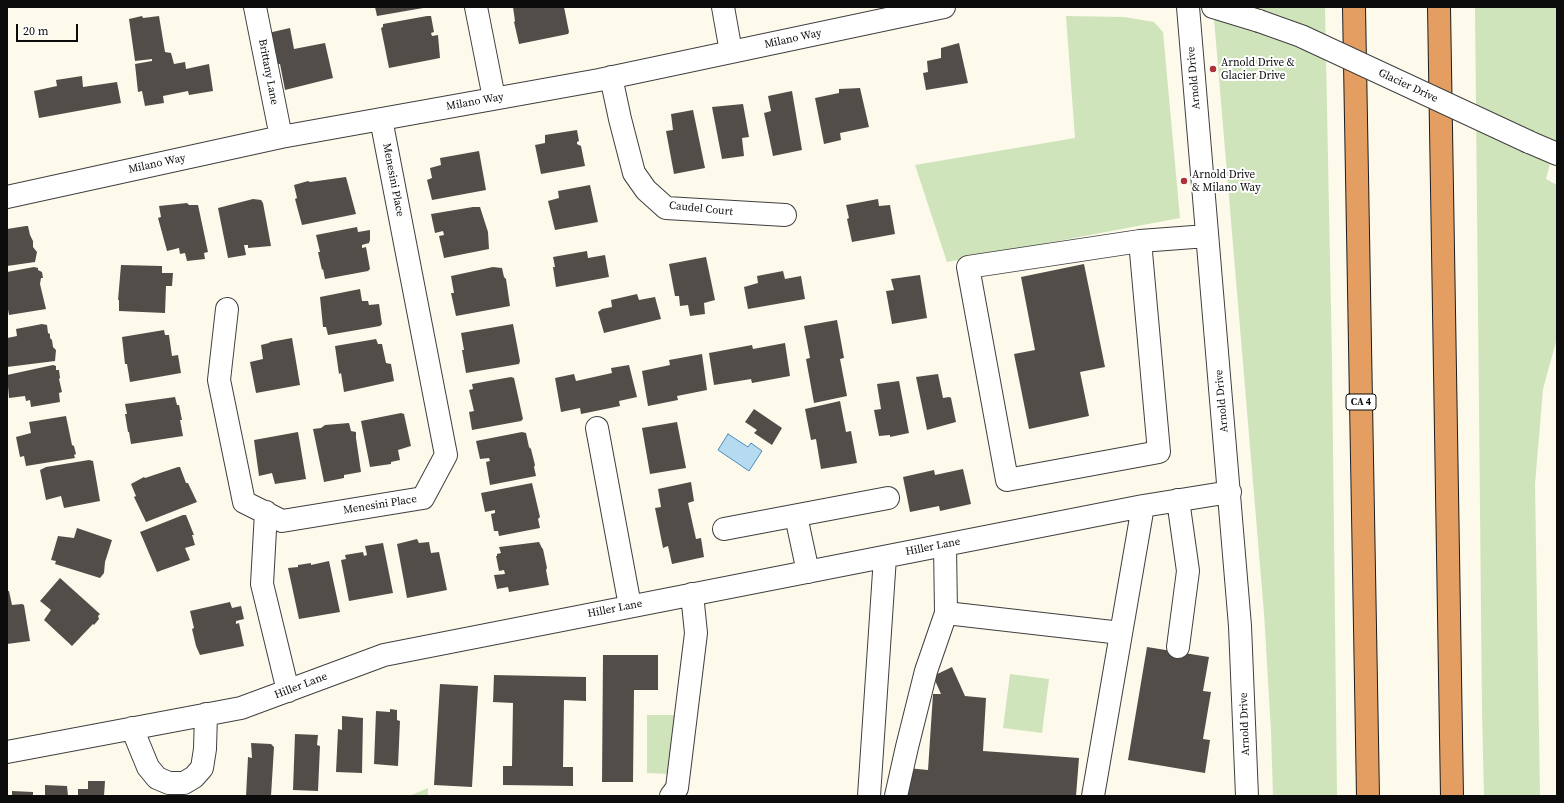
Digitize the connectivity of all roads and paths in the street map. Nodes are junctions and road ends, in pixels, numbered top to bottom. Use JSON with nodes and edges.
{"nodes":[{"id":1,"x":254,"y":7,"type":"edge"},
{"id":2,"x":476,"y":7,"type":"edge"},
{"id":3,"x":723,"y":7,"type":"edge"},
{"id":4,"x":944,"y":7,"type":"edge"},
{"id":5,"x":1188,"y":7,"type":"edge"},
{"id":6,"x":1213,"y":7,"type":"edge"},
{"id":7,"x":1354,"y":7,"type":"edge"},
{"id":8,"x":1439,"y":7,"type":"edge"},
{"id":9,"x":731,"y":52,"type":"junction"},
{"id":10,"x":611,"y":77,"type":"junction"},
{"id":11,"x":494,"y":98,"type":"junction"},
{"id":12,"x":381,"y":119,"type":"junction"},
{"id":13,"x":281,"y":137,"type":"junction"},
{"id":14,"x":1557,"y":154,"type":"edge"},
{"id":15,"x":8,"y":193,"type":"edge"},
{"id":16,"x":785,"y":216,"type":"dead end"},
{"id":17,"x":1207,"y":236,"type":"junction"},
{"id":18,"x":1140,"y":241,"type":"junction"},
{"id":19,"x":227,"y":309,"type":"dead end"},
{"id":20,"x":597,"y":428,"type":"dead end"},
{"id":21,"x":1230,"y":492,"type":"junction"},
{"id":22,"x":888,"y":498,"type":"dead end"},
{"id":23,"x":1178,"y":500,"type":"junction"},
{"id":24,"x":1143,"y":506,"type":"junction"},
{"id":25,"x":266,"y":512,"type":"junction"},
{"id":26,"x":796,"y":516,"type":"junction"},
{"id":27,"x":724,"y":529,"type":"dead end"},
{"id":28,"x":945,"y":545,"type":"junction"},
{"id":29,"x":885,"y":557,"type":"junction"},
{"id":30,"x":808,"y":572,"type":"junction"},
{"id":31,"x":692,"y":594,"type":"junction"},
{"id":32,"x":630,"y":606,"type":"junction"},
{"id":33,"x":946,"y":613,"type":"junction"},
{"id":34,"x":1121,"y":633,"type":"junction"},
{"id":35,"x":1178,"y":647,"type":"dead end"},
{"id":36,"x":288,"y":691,"type":"junction"},
{"id":37,"x":206,"y":714,"type":"junction"},
{"id":38,"x":132,"y":728,"type":"junction"},
{"id":39,"x":7,"y":752,"type":"edge"},
{"id":40,"x":672,"y":796,"type":"edge"},
{"id":41,"x":869,"y":796,"type":"edge"},
{"id":42,"x":896,"y":796,"type":"edge"},
{"id":43,"x":1093,"y":796,"type":"edge"},
{"id":44,"x":1247,"y":796,"type":"edge"},
{"id":45,"x":1368,"y":796,"type":"edge"},
{"id":46,"x":1452,"y":796,"type":"edge"}],
"edges":[{"from":1,"to":13,"type":"street","name":"Brittany Lane"},
{"from":2,"to":11,"type":"street"},
{"from":3,"to":9,"type":"street"},
{"from":4,"to":9,"type":"street","name":"Milano Way"},
{"from":5,"to":17,"type":"street","name":"Arnold Drive"},
{"from":6,"to":14,"type":"street","name":"Glacier Drive","bridge":true},
{"from":7,"to":45,"type":"highway","number":"CA 4"},
{"from":8,"to":46,"type":"highway"},
{"from":9,"to":10,"type":"street","name":"Milano Way"},
{"from":10,"to":11,"type":"street","name":"Milano Way"},
{"from":10,"to":16,"type":"street","name":"Caudel Court"},
{"from":11,"to":12,"type":"street","name":"Milano Way"},
{"from":12,"to":13,"type":"street","name":"Milano Way"},
{"from":12,"to":25,"type":"street","name":"Menesini Place"},
{"from":13,"to":15,"type":"street","name":"Milano Way"},
{"from":17,"to":18,"type":"street"},
{"from":17,"to":21,"type":"street","name":"Arnold Drive"},
{"from":18,"to":18,"type":"street"},
{"from":19,"to":25,"type":"street","name":"Menesini Place"},
{"from":20,"to":32,"type":"street"},
{"from":21,"to":23,"type":"street","name":"Hiller Lane"},
{"from":21,"to":44,"type":"street","name":"Arnold Drive"},
{"from":22,"to":26,"type":"street"},
{"from":23,"to":24,"type":"street","name":"Hiller Lane"},
{"from":23,"to":35,"type":"street"},
{"from":24,"to":28,"type":"street","name":"Hiller Lane"},
{"from":24,"to":34,"type":"street"},
{"from":25,"to":36,"type":"street"},
{"from":26,"to":27,"type":"street"},
{"from":26,"to":30,"type":"street"},
{"from":28,"to":29,"type":"street","name":"Hiller Lane"},
{"from":28,"to":33,"type":"street"},
{"from":29,"to":30,"type":"street","name":"Hiller Lane"},
{"from":29,"to":41,"type":"street"},
{"from":30,"to":31,"type":"street","name":"Hiller Lane"},
{"from":31,"to":32,"type":"street","name":"Hiller Lane"},
{"from":31,"to":40,"type":"street"},
{"from":32,"to":36,"type":"street","name":"Hiller Lane"},
{"from":33,"to":34,"type":"street"},
{"from":33,"to":42,"type":"street"},
{"from":34,"to":43,"type":"street"},
{"from":36,"to":37,"type":"street","name":"Hiller Lane"},
{"from":37,"to":38,"type":"street","name":"Hiller Lane"},
{"from":37,"to":38,"type":"street"},
{"from":38,"to":39,"type":"street","name":"Hiller Lane"}]}
